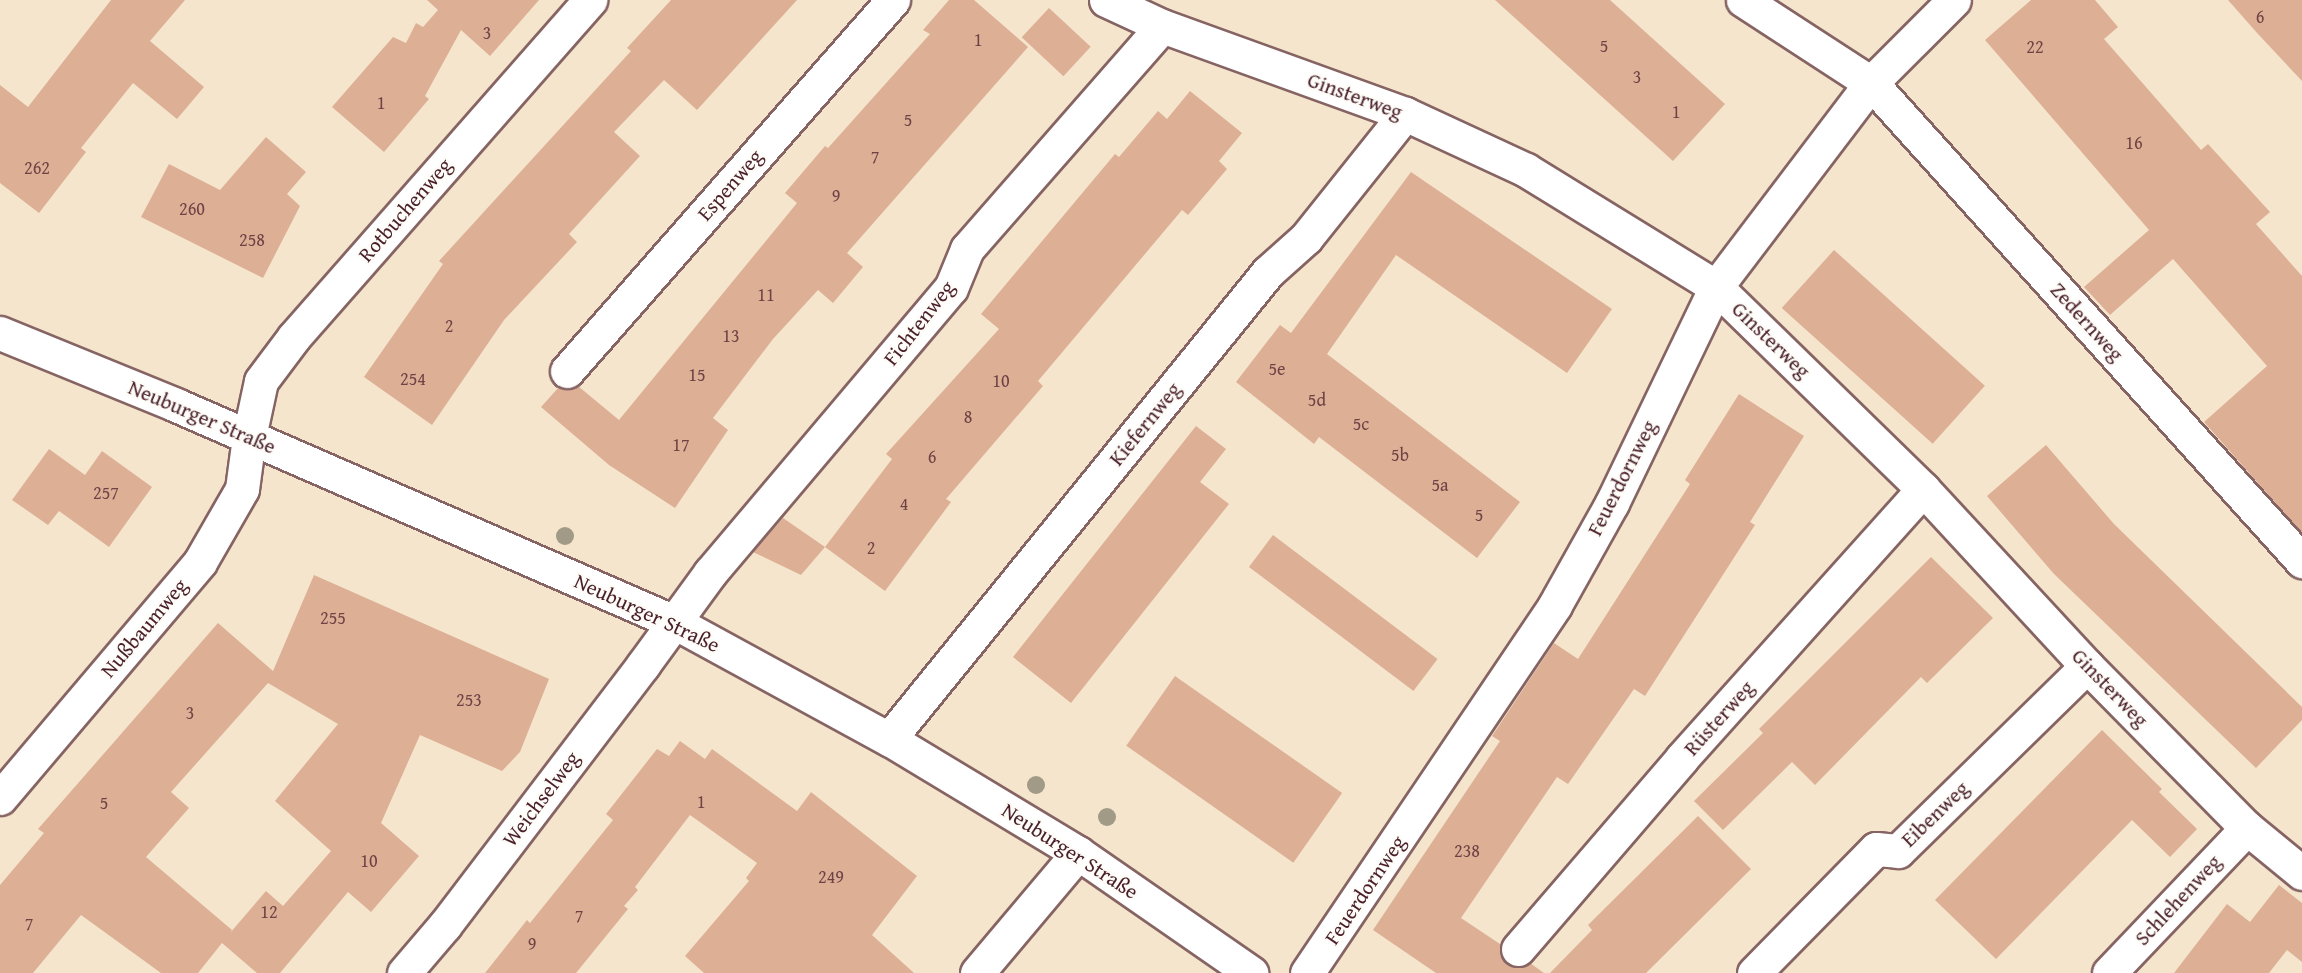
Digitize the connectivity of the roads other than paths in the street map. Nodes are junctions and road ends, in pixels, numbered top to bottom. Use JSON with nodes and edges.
{"nodes":[{"id":1,"x":590,"y":0,"type":"edge"},
{"id":2,"x":893,"y":0,"type":"edge"},
{"id":3,"x":1106,"y":0,"type":"edge"},
{"id":4,"x":1743,"y":0,"type":"edge"},
{"id":5,"x":1954,"y":0,"type":"edge"},
{"id":6,"x":1162,"y":26,"type":"junction"},
{"id":7,"x":1872,"y":83,"type":"junction"},
{"id":8,"x":1405,"y":114,"type":"junction"},
{"id":9,"x":1716,"y":287,"type":"junction"},
{"id":10,"x":0,"y":333,"type":"edge"},
{"id":11,"x":567,"y":371,"type":"dead end"},
{"id":12,"x":249,"y":437,"type":"junction"},
{"id":13,"x":1923,"y":489,"type":"junction"},
{"id":14,"x":2302,"y":561,"type":"edge"},
{"id":15,"x":674,"y":622,"type":"junction"},
{"id":16,"x":2087,"y":666,"type":"junction"},
{"id":17,"x":889,"y":739,"type":"junction"},
{"id":18,"x":0,"y":798,"type":"edge"},
{"id":19,"x":2247,"y":828,"type":"junction"},
{"id":20,"x":1078,"y":853,"type":"junction"},
{"id":21,"x":2302,"y":873,"type":"edge"},
{"id":22,"x":1518,"y":949,"type":"dead end"},
{"id":23,"x":404,"y":973,"type":"edge"},
{"id":24,"x":977,"y":973,"type":"edge"},
{"id":25,"x":1251,"y":973,"type":"edge"},
{"id":26,"x":1307,"y":973,"type":"edge"},
{"id":27,"x":1754,"y":973,"type":"edge"},
{"id":28,"x":2109,"y":973,"type":"edge"}],
"edges":[{"from":1,"to":12,"type":"street","name":"Rotbuchenweg"},
{"from":2,"to":11,"type":"street","name":"Espenweg"},
{"from":3,"to":6,"type":"street","name":"Ginsterweg"},
{"from":4,"to":7,"type":"street","name":"Zedernweg"},
{"from":5,"to":7,"type":"street","name":"Feuerdornweg"},
{"from":6,"to":8,"type":"street","name":"Ginsterweg"},
{"from":6,"to":15,"type":"street","name":"Fichtenweg"},
{"from":7,"to":9,"type":"street","name":"Feuerdornweg"},
{"from":7,"to":14,"type":"street","name":"Zedernweg"},
{"from":8,"to":9,"type":"street","name":"Ginsterweg"},
{"from":8,"to":17,"type":"street","name":"Kiefernweg"},
{"from":9,"to":13,"type":"street","name":"Ginsterweg"},
{"from":9,"to":26,"type":"street","name":"Feuerdornweg"},
{"from":10,"to":12,"type":"street","name":"Neuburger Straße"},
{"from":12,"to":15,"type":"street","name":"Neuburger Straße"},
{"from":12,"to":18,"type":"street","name":"Nußbaumweg"},
{"from":13,"to":16,"type":"street","name":"Ginsterweg"},
{"from":13,"to":22,"type":"street","name":"Rüsterweg"},
{"from":15,"to":17,"type":"street","name":"Neuburger Straße"},
{"from":15,"to":23,"type":"street","name":"Weichselweg"},
{"from":16,"to":19,"type":"street","name":"Ginsterweg"},
{"from":16,"to":27,"type":"street","name":"Eibenweg"},
{"from":17,"to":20,"type":"street","name":"Neuburger Straße"},
{"from":19,"to":21,"type":"street","name":"Ginsterweg"},
{"from":19,"to":28,"type":"street","name":"Schlehenweg"},
{"from":20,"to":24,"type":"street"},
{"from":20,"to":25,"type":"street","name":"Neuburger Straße"}]}
